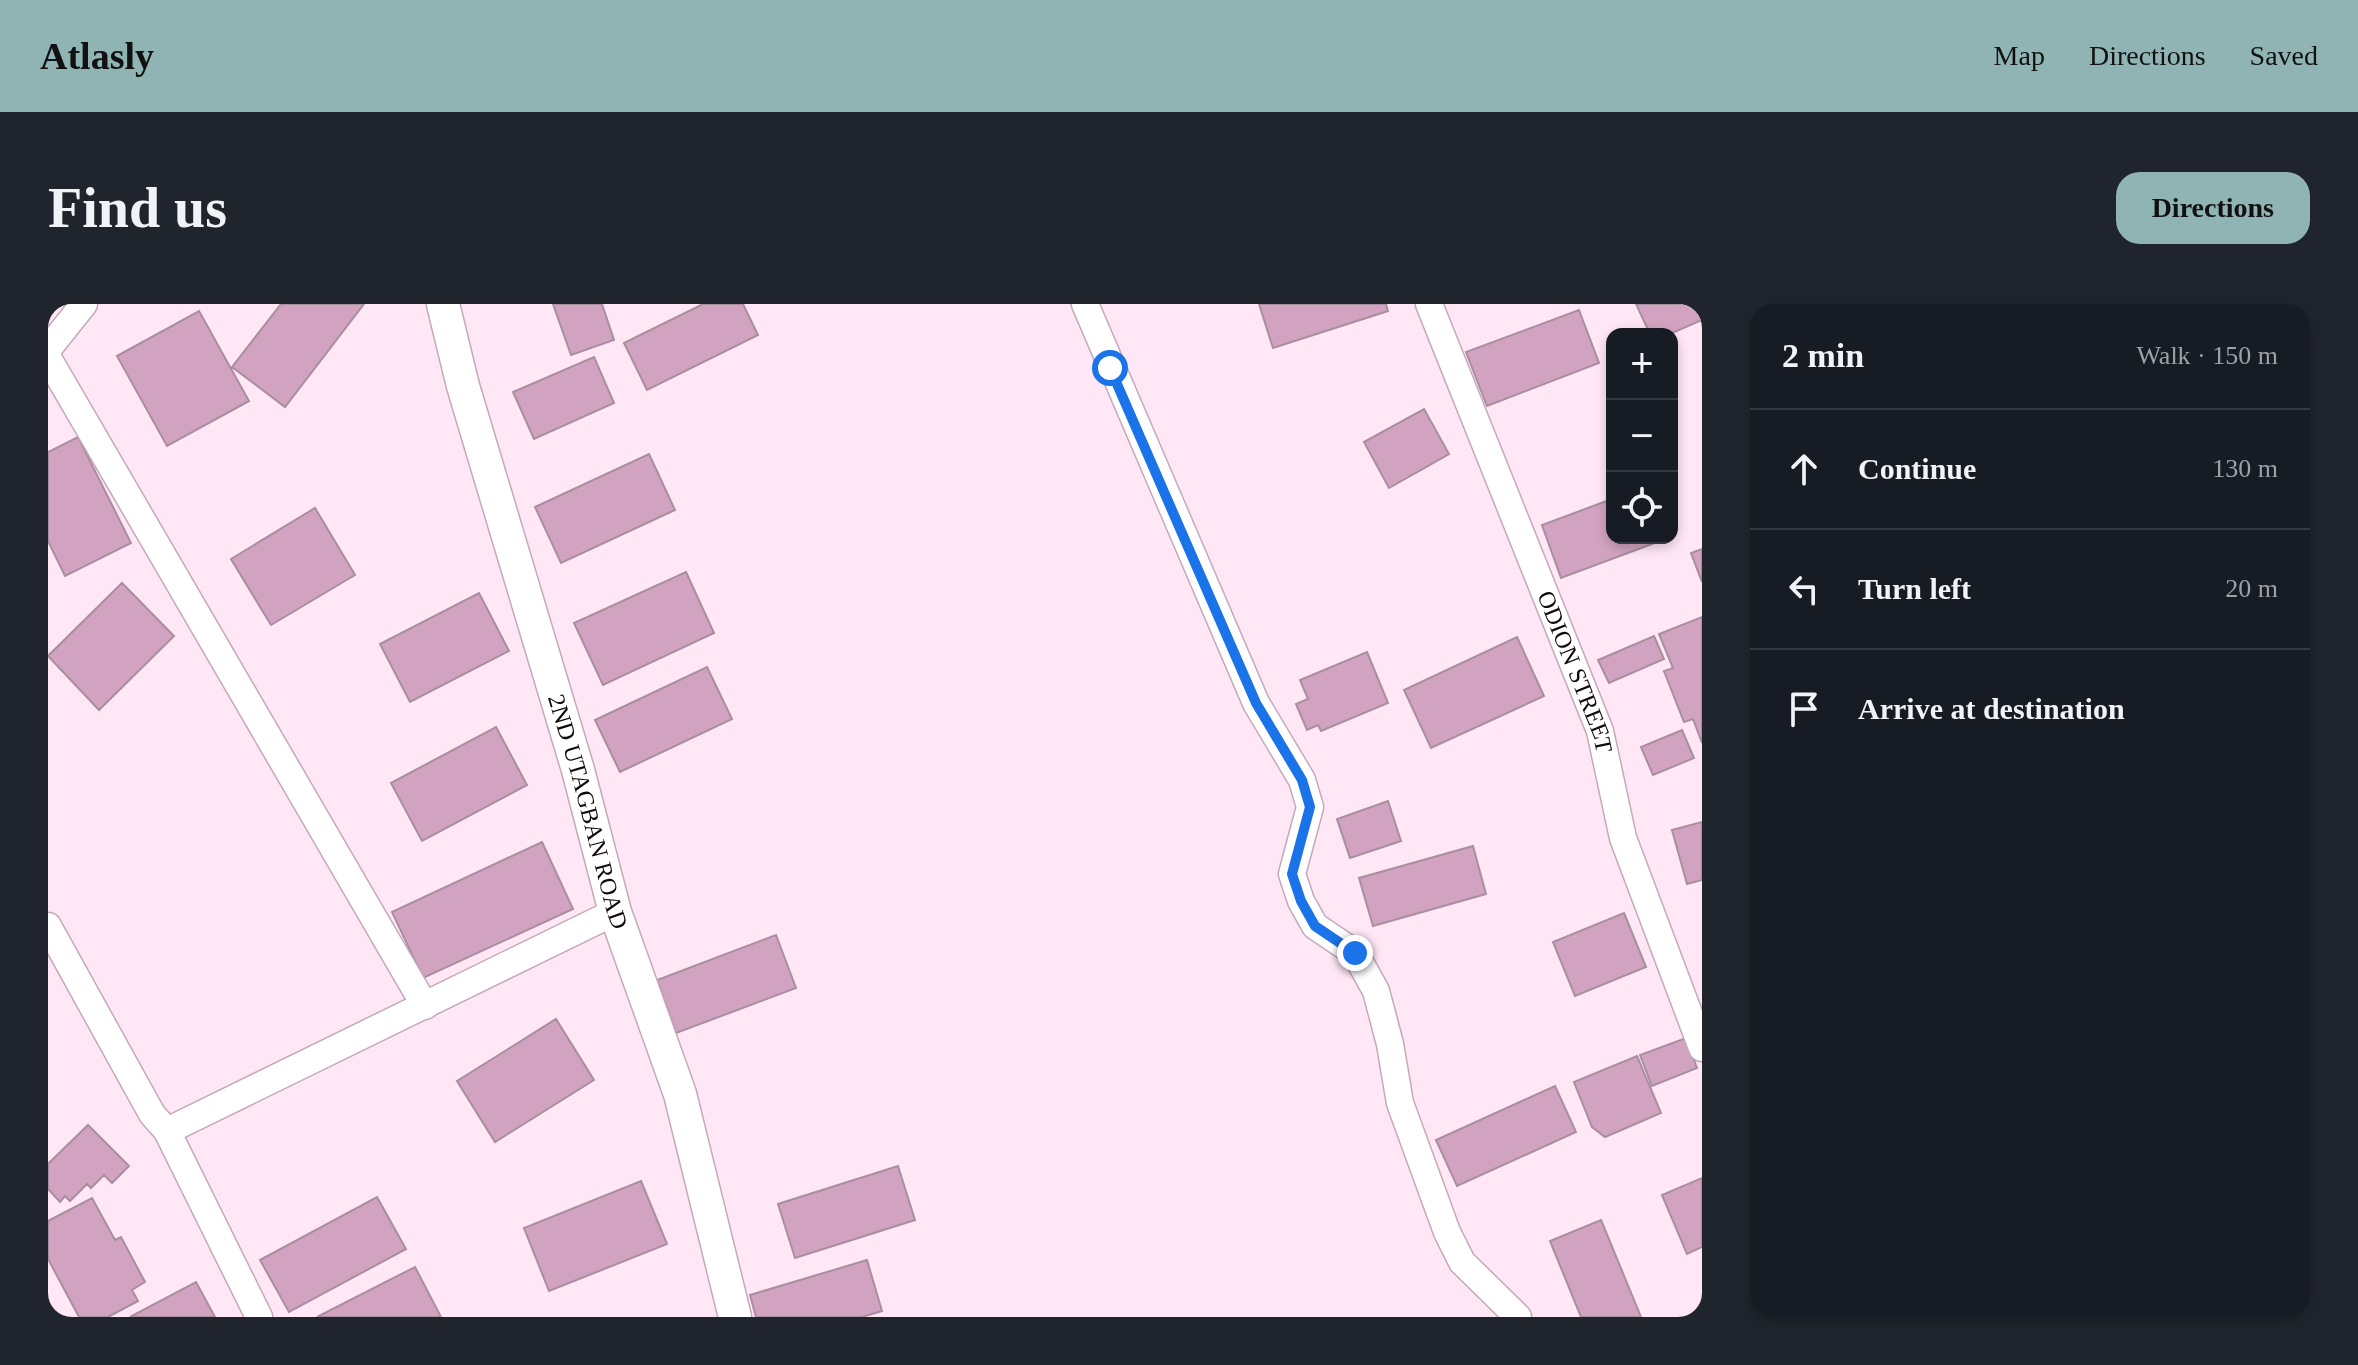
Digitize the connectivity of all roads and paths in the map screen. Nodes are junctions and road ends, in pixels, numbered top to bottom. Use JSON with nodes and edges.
{"nodes":[{"id":1,"x":84,"y":304,"type":"edge"},
{"id":2,"x":443,"y":304,"type":"edge"},
{"id":3,"x":1085,"y":304,"type":"edge"},
{"id":4,"x":1429,"y":304,"type":"edge"},
{"id":5,"x":48,"y":349,"type":"edge"},
{"id":6,"x":48,"y":358,"type":"edge"},
{"id":7,"x":615,"y":912,"type":"junction"},
{"id":8,"x":48,"y":926,"type":"edge"},
{"id":9,"x":425,"y":1006,"type":"junction"},
{"id":10,"x":1702,"y":1048,"type":"edge"},
{"id":11,"x":167,"y":1131,"type":"junction"},
{"id":12,"x":259,"y":1317,"type":"edge"},
{"id":13,"x":735,"y":1317,"type":"edge"},
{"id":14,"x":1518,"y":1317,"type":"edge"}],
"edges":[{"from":1,"to":5,"type":"street"},
{"from":2,"to":7,"type":"street","name":"2ND UTAGBAN ROAD"},
{"from":3,"to":14,"type":"street"},
{"from":4,"to":10,"type":"street","name":"ODION STREET"},
{"from":6,"to":9,"type":"street"},
{"from":7,"to":9,"type":"street"},
{"from":7,"to":13,"type":"street","name":"2ND UTAGBAN ROAD"},
{"from":8,"to":11,"type":"street"},
{"from":9,"to":11,"type":"street"},
{"from":11,"to":12,"type":"street"}]}
